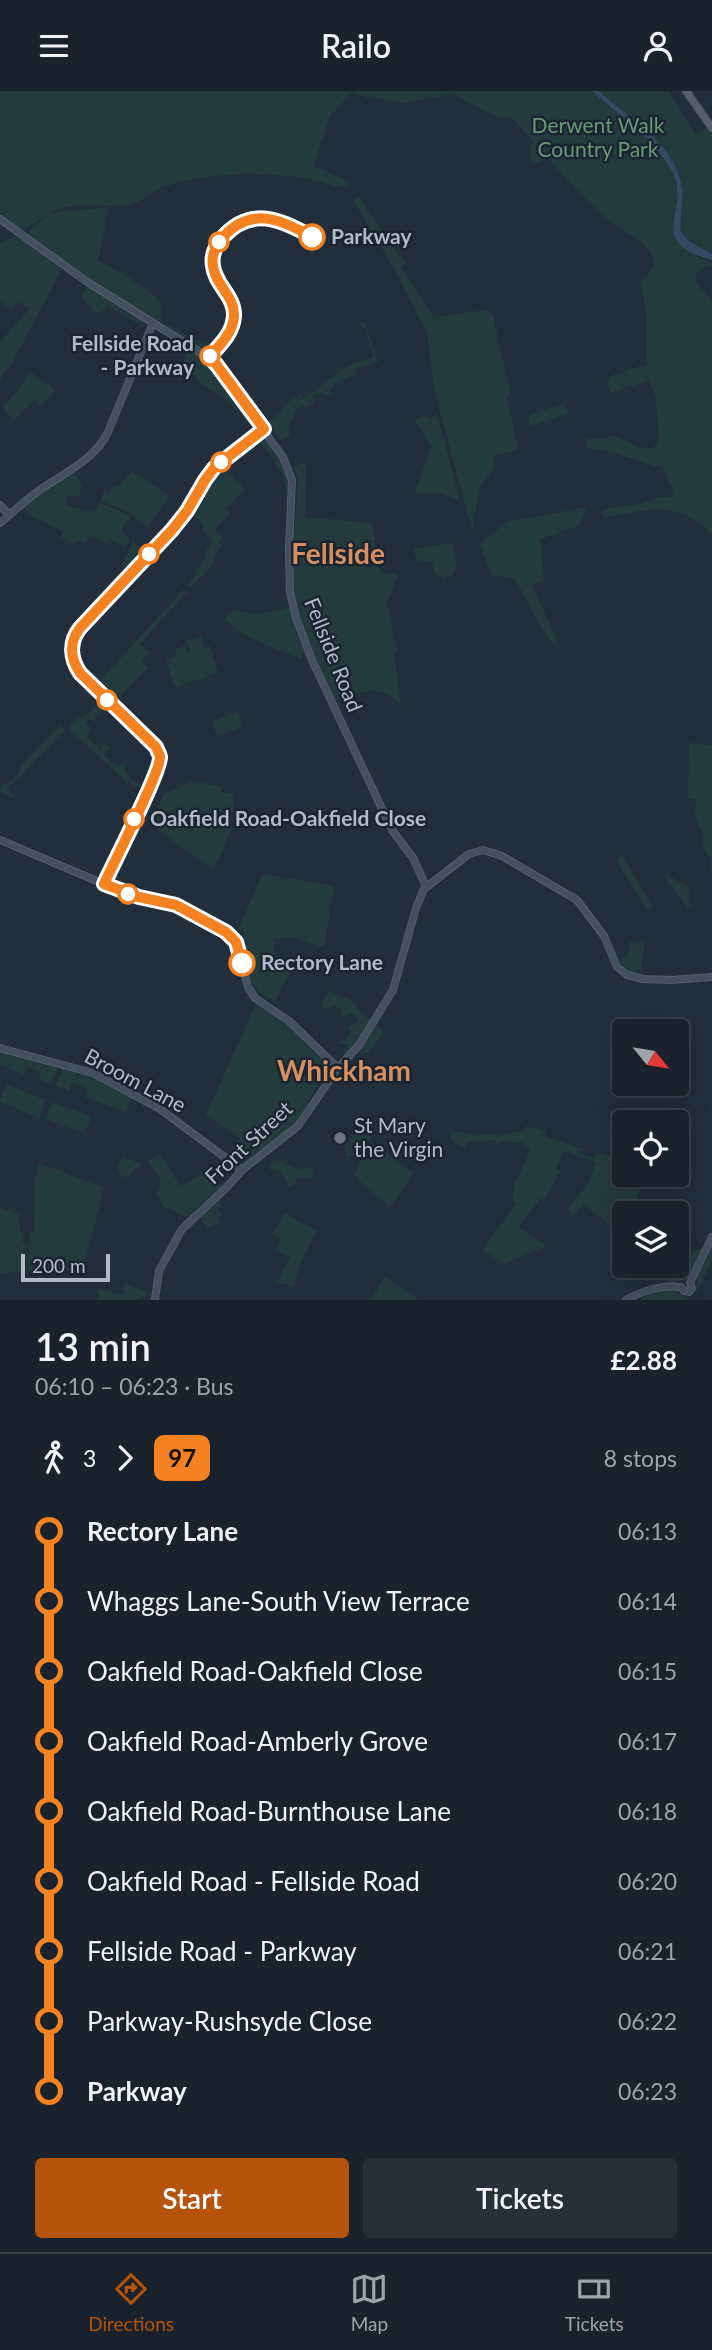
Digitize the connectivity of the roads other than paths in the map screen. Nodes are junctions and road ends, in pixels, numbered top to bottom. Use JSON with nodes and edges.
{"nodes":[{"id":1,"x":686,"y":91,"type":"edge"},
{"id":2,"x":712,"y":128,"type":"edge"},
{"id":3,"x":0,"y":219,"type":"edge"},
{"id":4,"x":153,"y":323,"type":"junction"},
{"id":5,"x":264,"y":429,"type":"junction"},
{"id":6,"x":0,"y":505,"type":"edge"},
{"id":7,"x":9,"y":515,"type":"junction"},
{"id":8,"x":0,"y":523,"type":"edge"},
{"id":9,"x":0,"y":840,"type":"edge"},
{"id":10,"x":104,"y":884,"type":"junction"},
{"id":11,"x":426,"y":886,"type":"junction"},
{"id":12,"x":712,"y":977,"type":"edge"},
{"id":13,"x":0,"y":1048,"type":"edge"},
{"id":14,"x":338,"y":1068,"type":"junction"},
{"id":15,"x":242,"y":1170,"type":"junction"},
{"id":16,"x":712,"y":1237,"type":"edge"},
{"id":17,"x":690,"y":1283,"type":"junction"},
{"id":18,"x":681,"y":1287,"type":"junction"},
{"id":19,"x":689,"y":1292,"type":"junction"},
{"id":20,"x":155,"y":1300,"type":"edge"},
{"id":21,"x":626,"y":1300,"type":"edge"},
{"id":22,"x":692,"y":1300,"type":"edge"}],
"edges":[{"from":1,"to":2,"type":"main road"},
{"from":3,"to":4,"type":"street","name":"Fellside Road"},
{"from":4,"to":5,"type":"street","name":"Fellside Road"},
{"from":4,"to":7,"type":"street"},
{"from":5,"to":10,"type":"street"},
{"from":5,"to":11,"type":"street","name":"Fellside Road"},
{"from":6,"to":7,"type":"street"},
{"from":7,"to":8,"type":"street"},
{"from":9,"to":10,"type":"street"},
{"from":10,"to":14,"type":"street"},
{"from":11,"to":12,"type":"street"},
{"from":11,"to":14,"type":"street","name":"Front Street"},
{"from":13,"to":15,"type":"street","name":"Broom Lane"},
{"from":14,"to":15,"type":"street","name":"Front Street"},
{"from":15,"to":20,"type":"street","name":"Front Street"},
{"from":16,"to":17,"type":"street"},
{"from":17,"to":18,"type":"street"},
{"from":17,"to":19,"type":"street"},
{"from":18,"to":19,"type":"street"},
{"from":18,"to":21,"type":"street"},
{"from":19,"to":22,"type":"street"}]}
